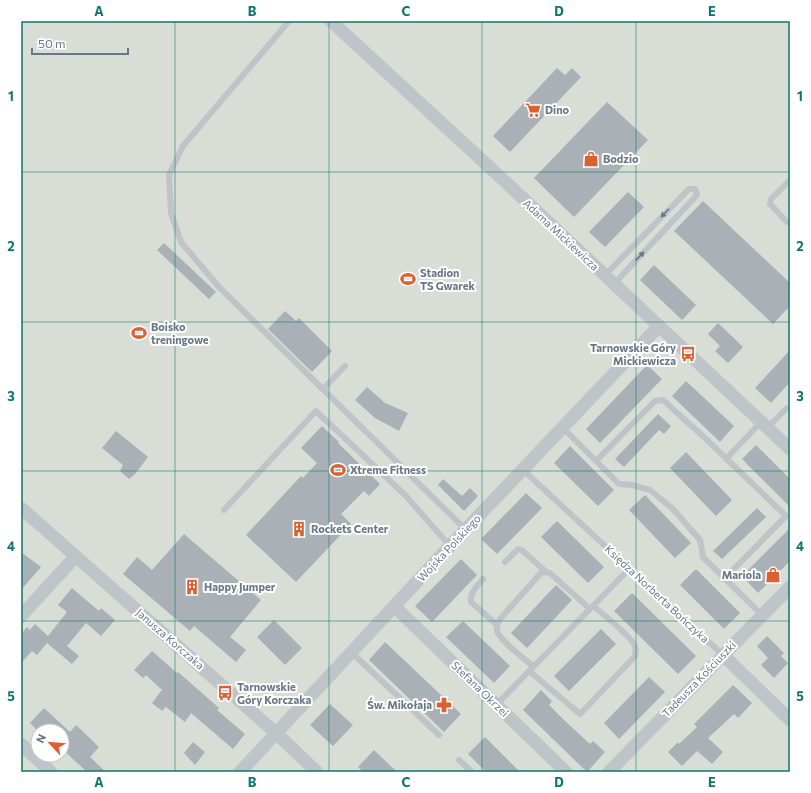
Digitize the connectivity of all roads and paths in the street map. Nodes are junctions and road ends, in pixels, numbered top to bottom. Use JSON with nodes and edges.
{"nodes":[{"id":1,"x":289,"y":21,"type":"edge"},
{"id":2,"x":331,"y":21,"type":"edge"},
{"id":3,"x":790,"y":180,"type":"edge"},
{"id":4,"x":787,"y":222,"type":"dead end"},
{"id":5,"x":609,"y":280,"type":"junction"},
{"id":6,"x":659,"y":326,"type":"junction"},
{"id":7,"x":345,"y":366,"type":"dead end"},
{"id":8,"x":323,"y":389,"type":"junction"},
{"id":9,"x":790,"y":408,"type":"edge"},
{"id":10,"x":764,"y":425,"type":"junction"},
{"id":11,"x":563,"y":428,"type":"junction"},
{"id":12,"x":790,"y":449,"type":"edge"},
{"id":13,"x":726,"y":459,"type":"junction"},
{"id":14,"x":596,"y":460,"type":"junction"},
{"id":15,"x":523,"y":470,"type":"junction"},
{"id":16,"x":21,"y":508,"type":"edge"},
{"id":17,"x":224,"y":510,"type":"dead end"},
{"id":18,"x":466,"y":530,"type":"junction"},
{"id":19,"x":450,"y":546,"type":"junction"},
{"id":20,"x":76,"y":556,"type":"junction"},
{"id":21,"x":505,"y":562,"type":"dead end"},
{"id":22,"x":629,"y":569,"type":"junction"},
{"id":23,"x":546,"y":572,"type":"junction"},
{"id":24,"x":483,"y":579,"type":"dead end"},
{"id":25,"x":724,"y":579,"type":"junction"},
{"id":26,"x":790,"y":587,"type":"edge"},
{"id":27,"x":394,"y":606,"type":"junction"},
{"id":28,"x":592,"y":607,"type":"junction"},
{"id":29,"x":762,"y":615,"type":"junction"},
{"id":30,"x":21,"y":616,"type":"edge"},
{"id":31,"x":497,"y":625,"type":"junction"},
{"id":32,"x":351,"y":652,"type":"junction"},
{"id":33,"x":723,"y":655,"type":"junction"},
{"id":34,"x":531,"y":669,"type":"junction"},
{"id":35,"x":496,"y":705,"type":"junction"},
{"id":36,"x":790,"y":720,"type":"edge"},
{"id":37,"x":276,"y":733,"type":"junction"},
{"id":38,"x":439,"y":736,"type":"dead end"},
{"id":39,"x":21,"y":744,"type":"edge"},
{"id":40,"x":459,"y":760,"type":"dead end"},
{"id":41,"x":51,"y":772,"type":"edge"},
{"id":42,"x":240,"y":772,"type":"edge"},
{"id":43,"x":317,"y":772,"type":"edge"},
{"id":44,"x":472,"y":772,"type":"edge"},
{"id":45,"x":566,"y":772,"type":"edge"},
{"id":46,"x":609,"y":772,"type":"edge"}],
"edges":[{"from":1,"to":8,"type":"lane"},
{"from":2,"to":5,"type":"street","name":"Adama Mickiewicza"},
{"from":3,"to":4,"type":"lane"},
{"from":5,"to":5,"type":"lane","one_way":true},
{"from":5,"to":6,"type":"street","name":"Adama Mickiewicza"},
{"from":6,"to":10,"type":"street","name":"Adama Mickiewicza"},
{"from":6,"to":11,"type":"street","name":"Wojska Polskiego"},
{"from":7,"to":8,"type":"lane"},
{"from":8,"to":18,"type":"lane"},
{"from":9,"to":10,"type":"lane"},
{"from":10,"to":12,"type":"street","name":"Adama Mickiewicza"},
{"from":10,"to":13,"type":"lane"},
{"from":11,"to":14,"type":"lane"},
{"from":11,"to":15,"type":"street","name":"Wojska Polskiego"},
{"from":13,"to":14,"type":"lane"},
{"from":13,"to":25,"type":"lane"},
{"from":14,"to":25,"type":"lane"},
{"from":15,"to":18,"type":"street","name":"Wojska Polskiego"},
{"from":15,"to":22,"type":"lane","name":"Księdza Norberta Bończyka"},
{"from":16,"to":20,"type":"street","name":"Janusza Korczaka"},
{"from":17,"to":19,"type":"lane"},
{"from":18,"to":19,"type":"street","name":"Wojska Polskiego"},
{"from":19,"to":27,"type":"street","name":"Wojska Polskiego"},
{"from":20,"to":30,"type":"street"},
{"from":20,"to":37,"type":"street","name":"Janusza Korczaka"},
{"from":21,"to":23,"type":"lane"},
{"from":22,"to":28,"type":"lane"},
{"from":22,"to":33,"type":"lane","name":"Księdza Norberta Bończyka"},
{"from":23,"to":28,"type":"lane"},
{"from":23,"to":31,"type":"lane"},
{"from":24,"to":31,"type":"lane"},
{"from":25,"to":29,"type":"lane"},
{"from":26,"to":29,"type":"street","name":"Tadeusza Kościuszki"},
{"from":27,"to":32,"type":"street","name":"Wojska Polskiego"},
{"from":27,"to":35,"type":"street","name":"Stefana Okrzei"},
{"from":28,"to":34,"type":"lane"},
{"from":28,"to":34,"type":"lane"},
{"from":29,"to":33,"type":"street","name":"Tadeusza Kościuszki"},
{"from":31,"to":34,"type":"lane"},
{"from":32,"to":37,"type":"street","name":"Wojska Polskiego"},
{"from":32,"to":38,"type":"lane"},
{"from":33,"to":36,"type":"street","name":"Księdza Norberta Bończyka"},
{"from":33,"to":46,"type":"street","name":"Tadeusza Kościuszki"},
{"from":34,"to":35,"type":"lane"},
{"from":35,"to":45,"type":"street","name":"Stefana Okrzei"},
{"from":37,"to":42,"type":"street","name":"Wojska Polskiego"},
{"from":37,"to":43,"type":"street","name":"Janusza Korczaka"},
{"from":39,"to":41,"type":"street"},
{"from":40,"to":44,"type":"lane"}]}
